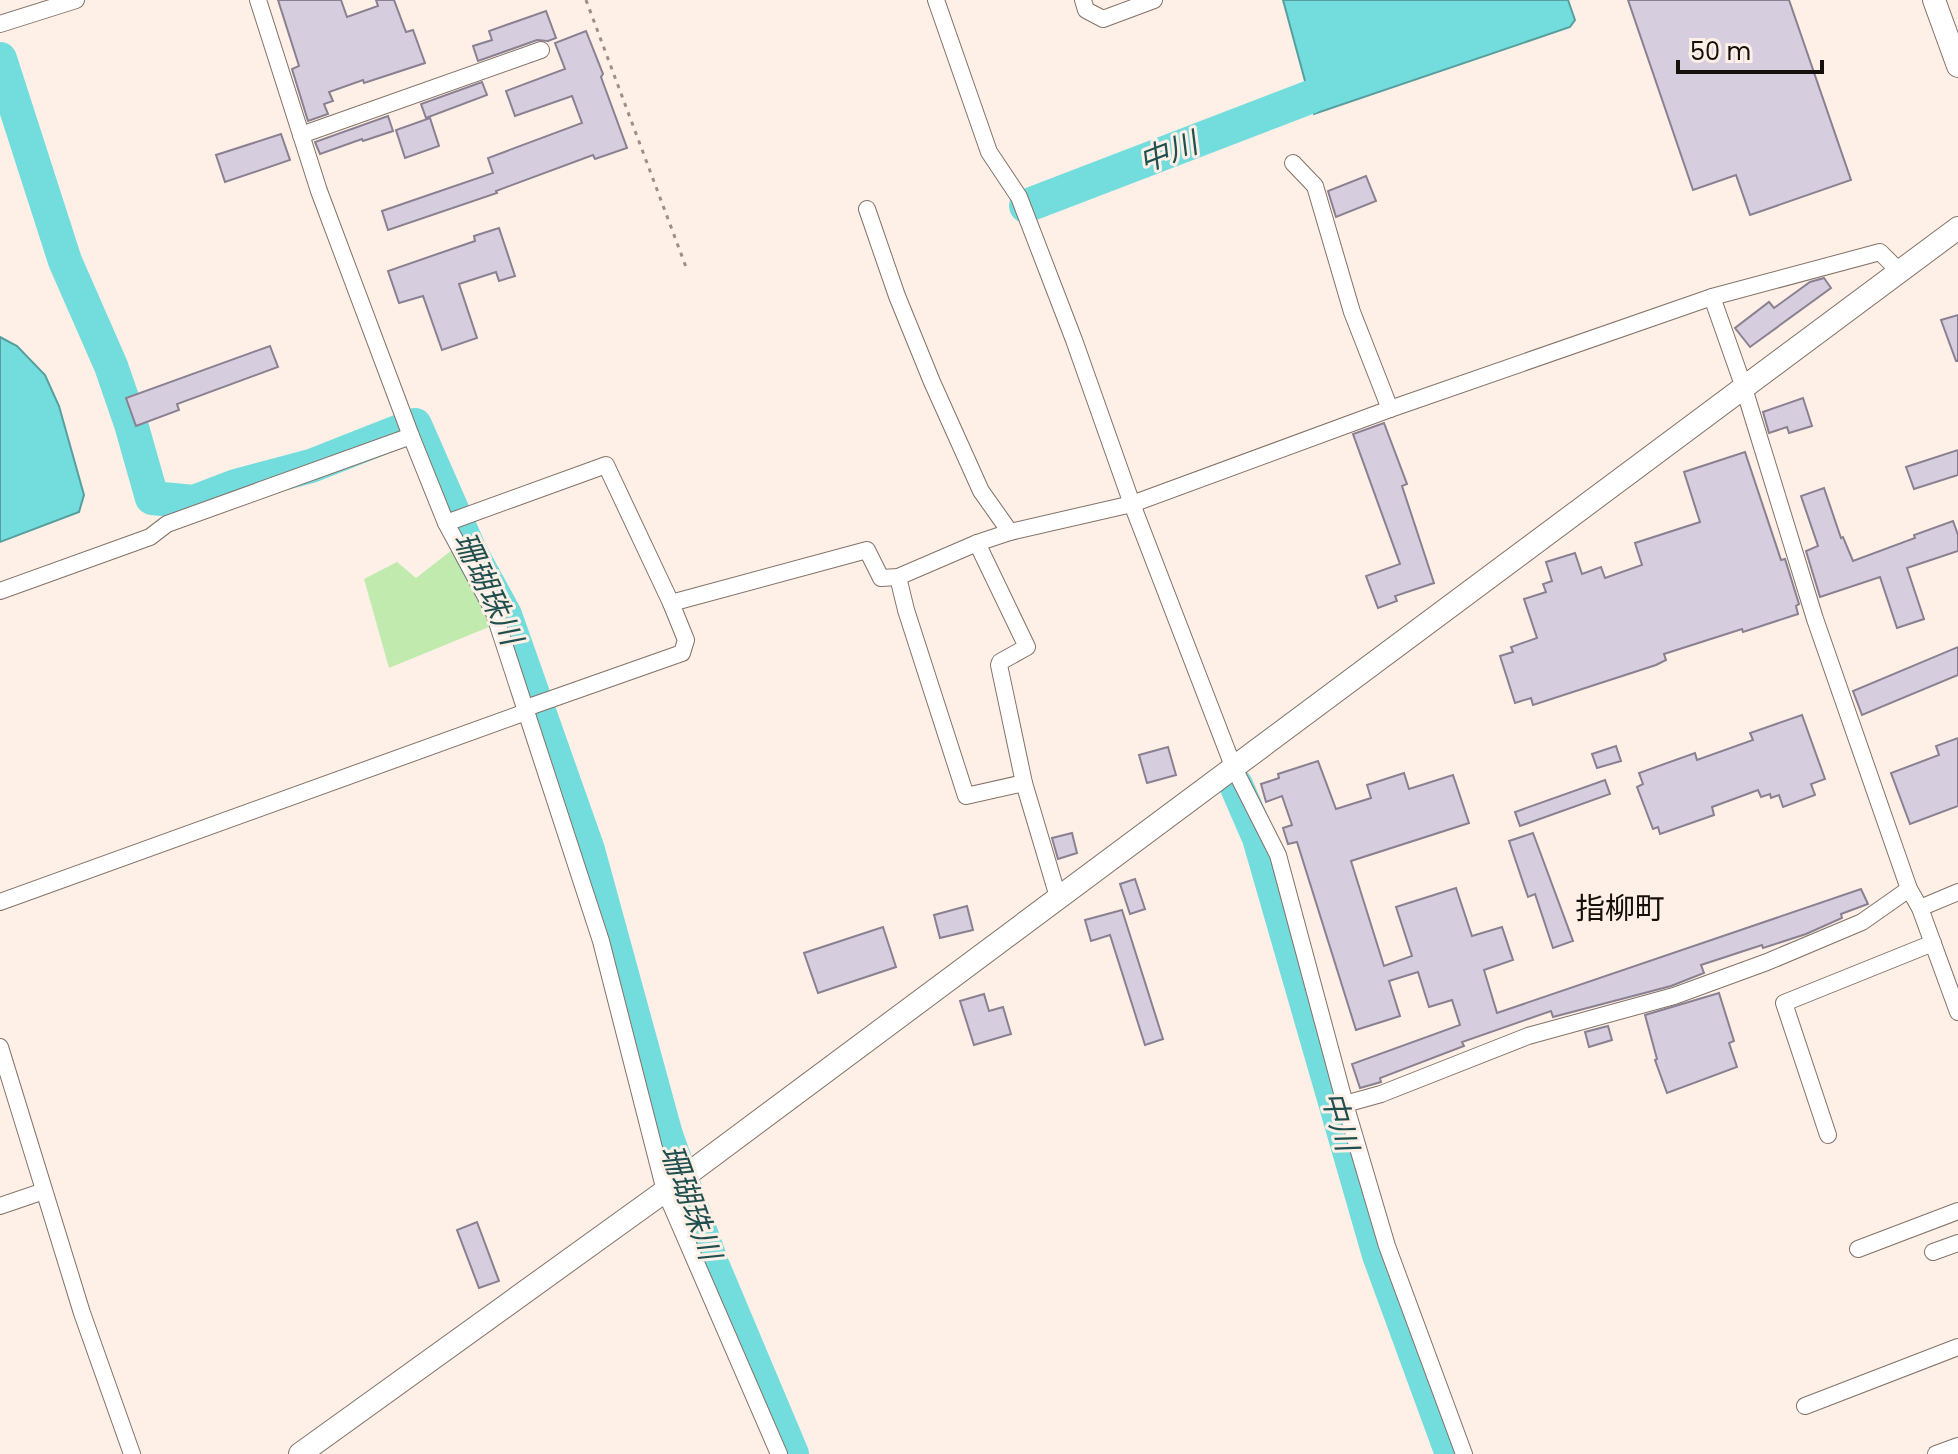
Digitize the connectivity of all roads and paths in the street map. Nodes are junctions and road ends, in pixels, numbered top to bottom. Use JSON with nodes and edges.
{"nodes":[{"id":1,"x":76,"y":0,"type":"edge"},
{"id":2,"x":258,"y":0,"type":"edge"},
{"id":3,"x":586,"y":0,"type":"edge"},
{"id":4,"x":936,"y":0,"type":"edge"},
{"id":5,"x":1083,"y":0,"type":"edge"},
{"id":6,"x":1154,"y":0,"type":"edge"},
{"id":7,"x":1934,"y":0,"type":"edge"},
{"id":8,"x":0,"y":24,"type":"edge"},
{"id":9,"x":541,"y":50,"type":"dead end"},
{"id":10,"x":1958,"y":66,"type":"edge"},
{"id":11,"x":301,"y":135,"type":"junction"},
{"id":12,"x":1293,"y":163,"type":"dead end"},
{"id":13,"x":867,"y":209,"type":"dead end"},
{"id":14,"x":1958,"y":228,"type":"edge"},
{"id":15,"x":686,"y":267,"type":"dead end"},
{"id":16,"x":1899,"y":271,"type":"junction"},
{"id":17,"x":1712,"y":297,"type":"junction"},
{"id":18,"x":1743,"y":385,"type":"junction"},
{"id":19,"x":1390,"y":409,"type":"junction"},
{"id":20,"x":411,"y":436,"type":"junction"},
{"id":21,"x":1132,"y":504,"type":"junction"},
{"id":22,"x":446,"y":523,"type":"junction"},
{"id":23,"x":1010,"y":532,"type":"junction"},
{"id":24,"x":977,"y":543,"type":"junction"},
{"id":25,"x":898,"y":577,"type":"junction"},
{"id":26,"x":0,"y":591,"type":"edge"},
{"id":27,"x":671,"y":603,"type":"junction"},
{"id":28,"x":526,"y":710,"type":"junction"},
{"id":29,"x":1233,"y":766,"type":"junction"},
{"id":30,"x":1024,"y":783,"type":"junction"},
{"id":31,"x":1909,"y":889,"type":"junction"},
{"id":32,"x":1958,"y":892,"type":"edge"},
{"id":33,"x":1058,"y":897,"type":"junction"},
{"id":34,"x":0,"y":902,"type":"edge"},
{"id":35,"x":1920,"y":908,"type":"junction"},
{"id":36,"x":1933,"y":943,"type":"junction"},
{"id":37,"x":1958,"y":1012,"type":"edge"},
{"id":38,"x":0,"y":1047,"type":"edge"},
{"id":39,"x":1345,"y":1104,"type":"junction"},
{"id":40,"x":1828,"y":1135,"type":"dead end"},
{"id":41,"x":44,"y":1191,"type":"junction"},
{"id":42,"x":665,"y":1191,"type":"junction"},
{"id":43,"x":0,"y":1206,"type":"edge"},
{"id":44,"x":1958,"y":1211,"type":"edge"},
{"id":45,"x":1958,"y":1243,"type":"edge"},
{"id":46,"x":1858,"y":1249,"type":"dead end"},
{"id":47,"x":1933,"y":1252,"type":"dead end"},
{"id":48,"x":1958,"y":1347,"type":"edge"},
{"id":49,"x":1805,"y":1406,"type":"dead end"},
{"id":50,"x":1958,"y":1446,"type":"edge"},
{"id":51,"x":132,"y":1454,"type":"edge"},
{"id":52,"x":300,"y":1454,"type":"edge"},
{"id":53,"x":779,"y":1454,"type":"edge"},
{"id":54,"x":1464,"y":1454,"type":"edge"},
{"id":55,"x":1936,"y":1454,"type":"edge"}],
"edges":[{"from":1,"to":8,"type":"street"},
{"from":2,"to":11,"type":"street"},
{"from":3,"to":15,"type":"path"},
{"from":4,"to":21,"type":"street"},
{"from":5,"to":6,"type":"street"},
{"from":7,"to":10,"type":"street"},
{"from":9,"to":11,"type":"street"},
{"from":11,"to":20,"type":"street"},
{"from":12,"to":19,"type":"street"},
{"from":13,"to":23,"type":"street"},
{"from":14,"to":16,"type":"street"},
{"from":16,"to":17,"type":"street"},
{"from":16,"to":18,"type":"street"},
{"from":17,"to":18,"type":"street"},
{"from":17,"to":19,"type":"street"},
{"from":18,"to":29,"type":"street"},
{"from":18,"to":31,"type":"street"},
{"from":19,"to":21,"type":"street"},
{"from":20,"to":22,"type":"street"},
{"from":20,"to":26,"type":"street"},
{"from":21,"to":23,"type":"street"},
{"from":21,"to":29,"type":"street"},
{"from":22,"to":27,"type":"street"},
{"from":22,"to":28,"type":"street"},
{"from":23,"to":24,"type":"street"},
{"from":24,"to":25,"type":"street"},
{"from":24,"to":30,"type":"street"},
{"from":25,"to":27,"type":"street"},
{"from":25,"to":30,"type":"street"},
{"from":27,"to":28,"type":"street"},
{"from":28,"to":34,"type":"street"},
{"from":28,"to":42,"type":"street"},
{"from":29,"to":33,"type":"street"},
{"from":29,"to":39,"type":"street"},
{"from":30,"to":33,"type":"street"},
{"from":31,"to":35,"type":"street"},
{"from":31,"to":39,"type":"street"},
{"from":32,"to":35,"type":"street"},
{"from":33,"to":42,"type":"street"},
{"from":35,"to":36,"type":"street"},
{"from":36,"to":37,"type":"street"},
{"from":36,"to":40,"type":"street"},
{"from":38,"to":41,"type":"street"},
{"from":39,"to":54,"type":"street"},
{"from":41,"to":43,"type":"street"},
{"from":41,"to":51,"type":"street"},
{"from":42,"to":52,"type":"street"},
{"from":42,"to":53,"type":"street"},
{"from":44,"to":46,"type":"street"},
{"from":45,"to":47,"type":"street"},
{"from":48,"to":49,"type":"street"},
{"from":50,"to":55,"type":"street"}]}
